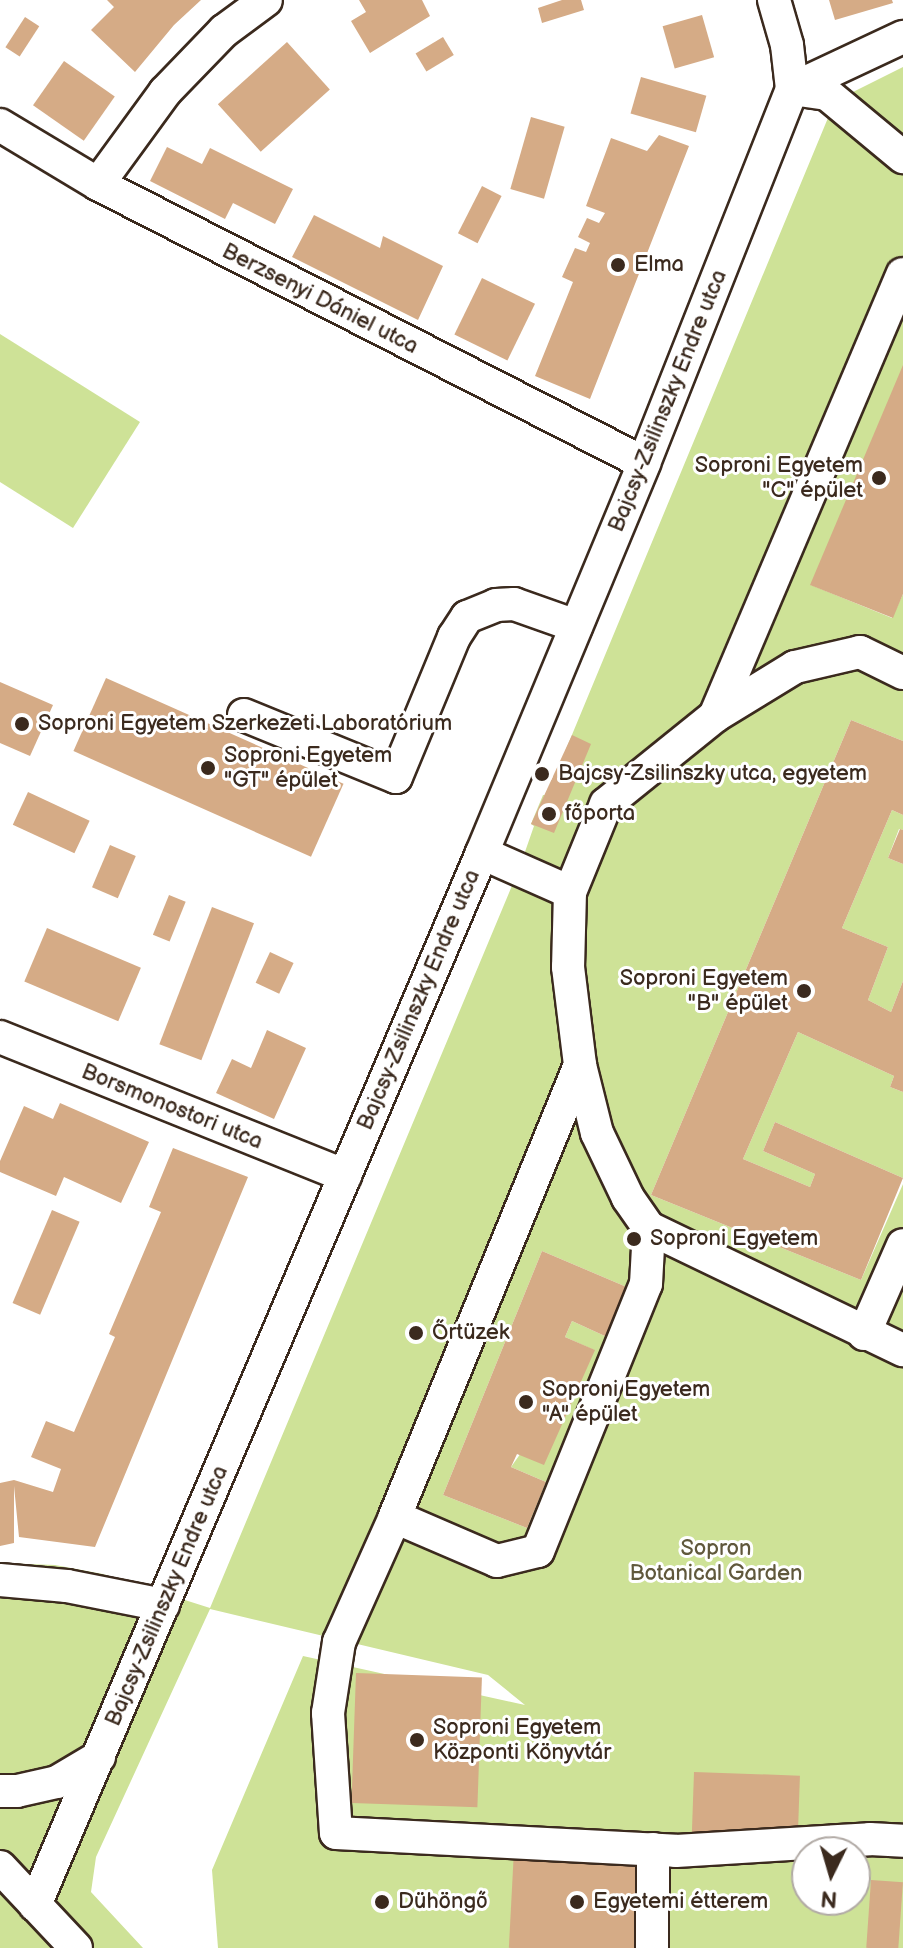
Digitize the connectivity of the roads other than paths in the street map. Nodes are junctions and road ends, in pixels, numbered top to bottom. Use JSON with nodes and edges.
{"nodes":[{"id":1,"x":266,"y":0,"type":"edge"},
{"id":2,"x":774,"y":0,"type":"edge"},
{"id":3,"x":903,"y":37,"type":"edge"},
{"id":4,"x":792,"y":89,"type":"junction"},
{"id":5,"x":0,"y":125,"type":"edge"},
{"id":6,"x":903,"y":157,"type":"edge"},
{"id":7,"x":98,"y":184,"type":"junction"},
{"id":8,"x":903,"y":274,"type":"edge"},
{"id":9,"x":644,"y":463,"type":"junction"},
{"id":10,"x":576,"y":626,"type":"junction"},
{"id":11,"x":903,"y":673,"type":"edge"},
{"id":12,"x":244,"y":715,"type":"dead end"},
{"id":13,"x":715,"y":716,"type":"junction"},
{"id":14,"x":482,"y":853,"type":"junction"},
{"id":15,"x":570,"y":892,"type":"junction"},
{"id":16,"x":0,"y":1037,"type":"edge"},
{"id":17,"x":580,"y":1065,"type":"junction"},
{"id":18,"x":345,"y":1176,"type":"junction"},
{"id":19,"x":649,"y":1228,"type":"junction"},
{"id":20,"x":903,"y":1245,"type":"edge"},
{"id":21,"x":864,"y":1334,"type":"junction"},
{"id":22,"x":903,"y":1350,"type":"edge"},
{"id":23,"x":395,"y":1517,"type":"junction"},
{"id":24,"x":0,"y":1580,"type":"edge"},
{"id":25,"x":163,"y":1605,"type":"junction"},
{"id":26,"x":99,"y":1757,"type":"junction"},
{"id":27,"x":0,"y":1791,"type":"edge"},
{"id":28,"x":903,"y":1841,"type":"edge"},
{"id":29,"x":653,"y":1849,"type":"junction"},
{"id":30,"x":0,"y":1867,"type":"edge"},
{"id":31,"x":35,"y":1905,"type":"junction"},
{"id":32,"x":76,"y":1948,"type":"edge"},
{"id":33,"x":652,"y":1948,"type":"edge"}],
"edges":[{"from":1,"to":7,"type":"street"},
{"from":2,"to":4,"type":"street"},
{"from":3,"to":4,"type":"street"},
{"from":4,"to":6,"type":"street"},
{"from":4,"to":9,"type":"street","name":"Bajcsy-Zsilinszky Endre utca"},
{"from":5,"to":7,"type":"street","name":"Berzsenyi Dániel utca"},
{"from":7,"to":9,"type":"street","name":"Berzsenyi Dániel utca"},
{"from":8,"to":13,"type":"street"},
{"from":9,"to":10,"type":"street","name":"Bajcsy-Zsilinszky Endre utca"},
{"from":10,"to":12,"type":"street"},
{"from":10,"to":14,"type":"street","name":"Bajcsy-Zsilinszky Endre utca"},
{"from":11,"to":13,"type":"street"},
{"from":13,"to":15,"type":"street"},
{"from":14,"to":15,"type":"street"},
{"from":14,"to":18,"type":"street","name":"Bajcsy-Zsilinszky Endre utca"},
{"from":15,"to":17,"type":"street"},
{"from":16,"to":18,"type":"street","name":"Borsmonostori utca"},
{"from":17,"to":19,"type":"street"},
{"from":17,"to":23,"type":"street"},
{"from":18,"to":25,"type":"street","name":"Bajcsy-Zsilinszky Endre utca"},
{"from":19,"to":21,"type":"street"},
{"from":19,"to":23,"type":"street"},
{"from":20,"to":21,"type":"street"},
{"from":21,"to":22,"type":"street"},
{"from":23,"to":29,"type":"street"},
{"from":24,"to":25,"type":"street"},
{"from":25,"to":26,"type":"street","name":"Bajcsy-Zsilinszky Endre utca"},
{"from":26,"to":27,"type":"street"},
{"from":26,"to":31,"type":"street","name":"Bajcsy-Zsilinszky Endre utca"},
{"from":28,"to":29,"type":"street"},
{"from":29,"to":33,"type":"street"},
{"from":30,"to":31,"type":"street"},
{"from":31,"to":32,"type":"street"}]}
